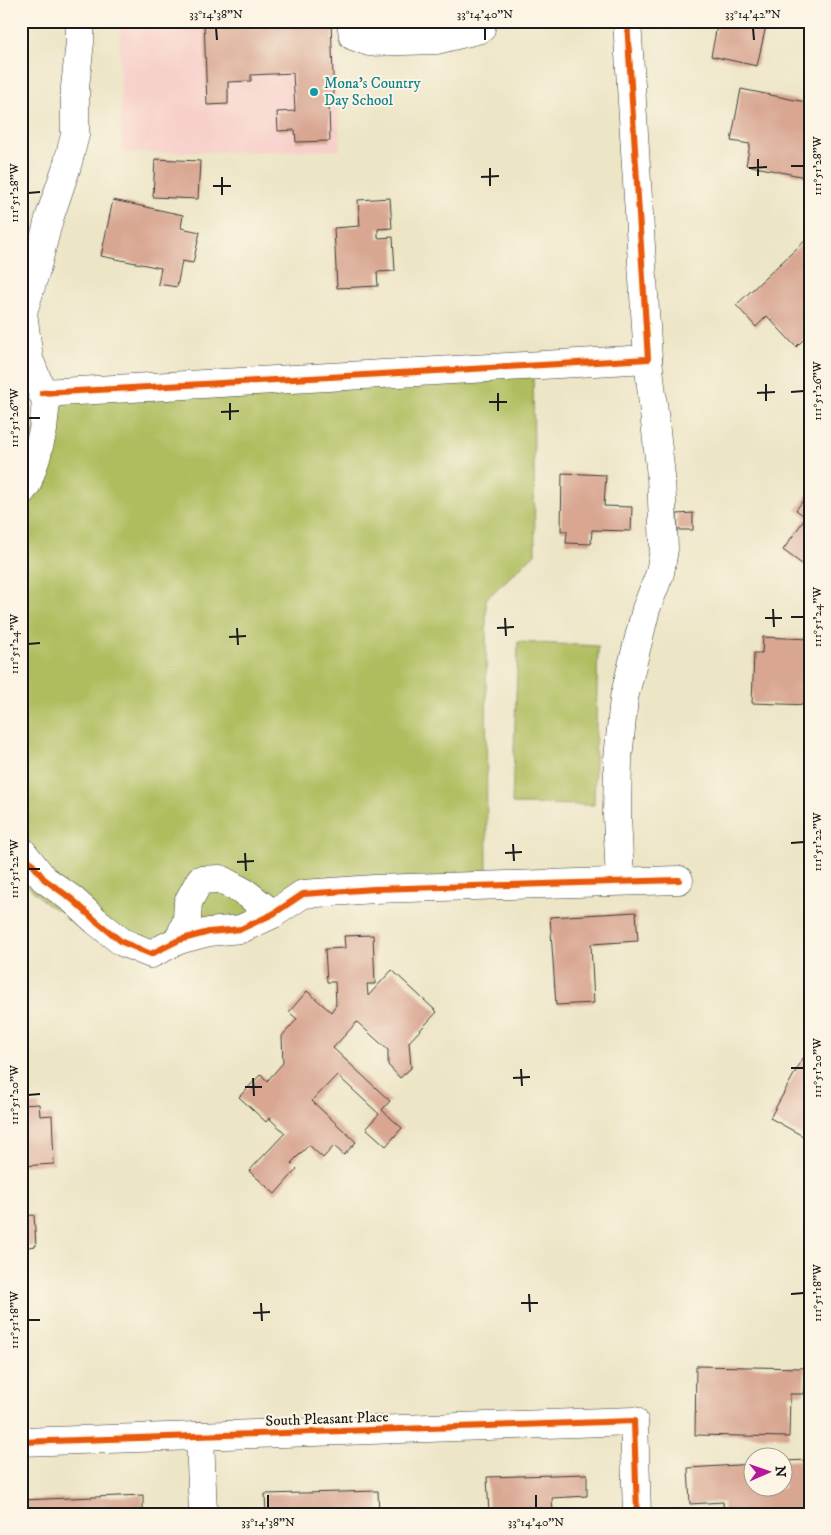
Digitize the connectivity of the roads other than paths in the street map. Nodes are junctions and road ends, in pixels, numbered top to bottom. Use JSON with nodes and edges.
{"nodes":[{"id":1,"x":80,"y":21,"type":"edge"},
{"id":2,"x":351,"y":21,"type":"edge"},
{"id":3,"x":482,"y":21,"type":"edge"},
{"id":4,"x":627,"y":21,"type":"edge"},
{"id":5,"x":648,"y":359,"type":"junction"},
{"id":6,"x":42,"y":393,"type":"junction"},
{"id":7,"x":21,"y":492,"type":"edge"},
{"id":8,"x":21,"y":850,"type":"edge"},
{"id":9,"x":679,"y":880,"type":"dead end"},
{"id":10,"x":620,"y":881,"type":"junction"},
{"id":11,"x":273,"y":914,"type":"junction"},
{"id":12,"x":179,"y":940,"type":"junction"},
{"id":13,"x":200,"y":1436,"type":"junction"},
{"id":14,"x":21,"y":1442,"type":"edge"},
{"id":15,"x":204,"y":1514,"type":"edge"},
{"id":16,"x":637,"y":1514,"type":"edge"}],
"edges":[{"from":1,"to":6,"type":"street"},
{"from":2,"to":3,"type":"street"},
{"from":4,"to":5,"type":"street"},
{"from":5,"to":6,"type":"street"},
{"from":5,"to":10,"type":"street"},
{"from":6,"to":7,"type":"street"},
{"from":8,"to":12,"type":"street"},
{"from":9,"to":10,"type":"street"},
{"from":10,"to":11,"type":"street"},
{"from":11,"to":12,"type":"street"},
{"from":11,"to":12,"type":"street"},
{"from":13,"to":14,"type":"street","name":"South Pleasant Place"},
{"from":13,"to":15,"type":"street"},
{"from":13,"to":16,"type":"street","name":"South Pleasant Place"}]}
